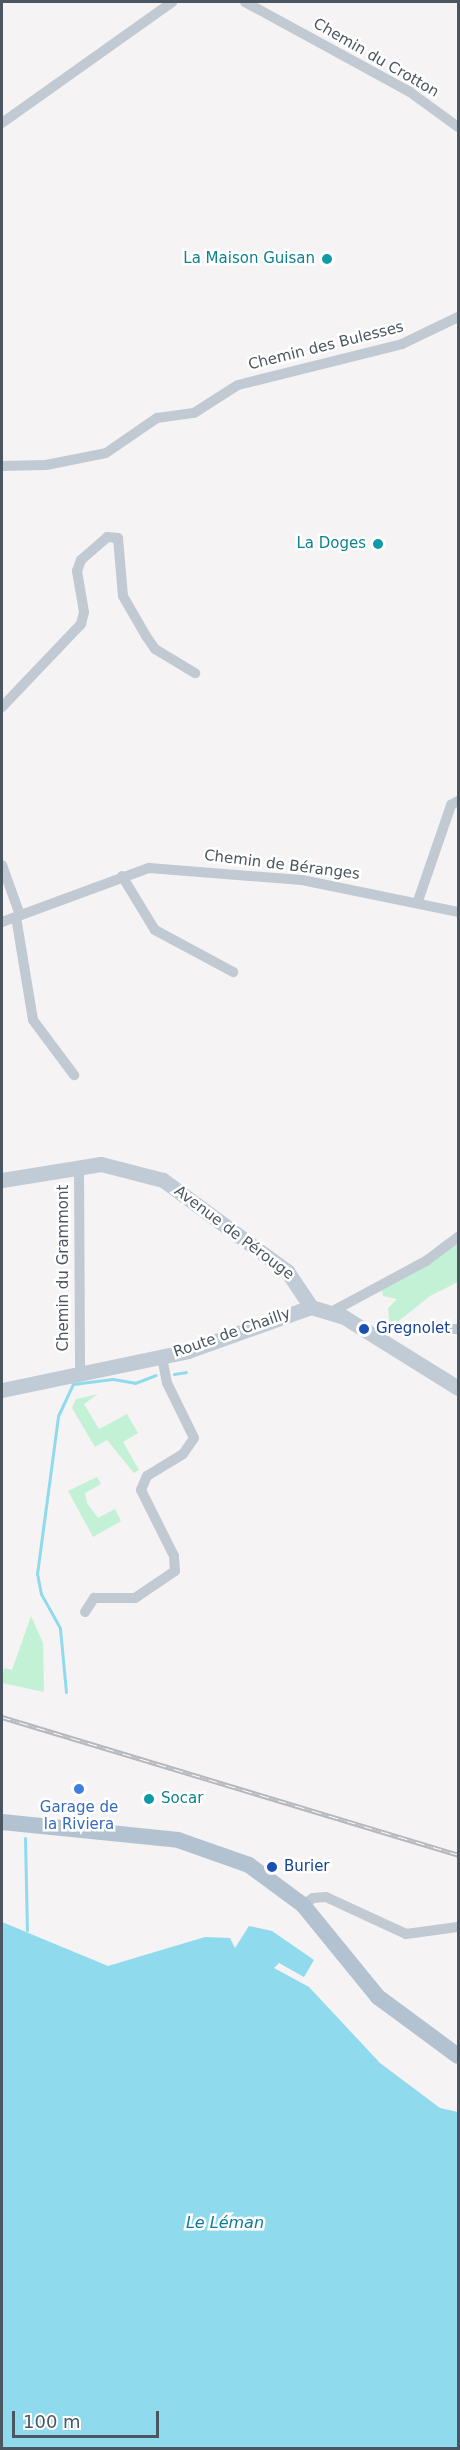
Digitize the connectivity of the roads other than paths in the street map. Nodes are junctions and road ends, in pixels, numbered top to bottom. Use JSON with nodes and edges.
{"nodes":[{"id":1,"x":172,"y":2,"type":"edge"},
{"id":2,"x":245,"y":2,"type":"edge"},
{"id":3,"x":2,"y":123,"type":"edge"},
{"id":4,"x":459,"y":127,"type":"edge"},
{"id":5,"x":459,"y":317,"type":"edge"},
{"id":6,"x":2,"y":466,"type":"edge"},
{"id":7,"x":195,"y":673,"type":"dead end"},
{"id":8,"x":2,"y":707,"type":"edge"},
{"id":9,"x":459,"y":801,"type":"edge"},
{"id":10,"x":2,"y":865,"type":"edge"},
{"id":11,"x":122,"y":876,"type":"junction"},
{"id":12,"x":418,"y":901,"type":"junction"},
{"id":13,"x":459,"y":912,"type":"edge"},
{"id":14,"x":18,"y":916,"type":"junction"},
{"id":15,"x":2,"y":922,"type":"edge"},
{"id":16,"x":233,"y":972,"type":"dead end"},
{"id":17,"x":74,"y":1075,"type":"dead end"},
{"id":18,"x":79,"y":1166,"type":"junction"},
{"id":19,"x":2,"y":1180,"type":"edge"},
{"id":20,"x":459,"y":1237,"type":"edge"},
{"id":21,"x":311,"y":1307,"type":"junction"},
{"id":22,"x":333,"y":1311,"type":"junction"},
{"id":23,"x":411,"y":1329,"type":"dead end"},
{"id":24,"x":459,"y":1329,"type":"edge"},
{"id":25,"x":162,"y":1357,"type":"junction"},
{"id":26,"x":80,"y":1370,"type":"junction"},
{"id":27,"x":459,"y":1388,"type":"edge"},
{"id":28,"x":2,"y":1390,"type":"edge"},
{"id":29,"x":86,"y":1612,"type":"dead end"},
{"id":30,"x":2,"y":1822,"type":"edge"},
{"id":31,"x":303,"y":1905,"type":"junction"},
{"id":32,"x":459,"y":1927,"type":"edge"},
{"id":33,"x":459,"y":2056,"type":"edge"}],
"edges":[{"from":1,"to":3,"type":"street"},
{"from":2,"to":4,"type":"street","name":"Chemin du Crotton"},
{"from":5,"to":6,"type":"street","name":"Chemin des Bulesses"},
{"from":7,"to":8,"type":"street"},
{"from":9,"to":12,"type":"street"},
{"from":10,"to":14,"type":"street"},
{"from":11,"to":12,"type":"street","name":"Chemin de Béranges"},
{"from":11,"to":14,"type":"street","name":"Chemin de Béranges"},
{"from":11,"to":16,"type":"street"},
{"from":12,"to":13,"type":"street","name":"Chemin de Béranges"},
{"from":14,"to":15,"type":"street","name":"Chemin de Béranges"},
{"from":14,"to":17,"type":"street"},
{"from":18,"to":19,"type":"street","name":"Avenue de Pérouge"},
{"from":18,"to":21,"type":"street","name":"Avenue de Pérouge"},
{"from":18,"to":26,"type":"street","name":"Chemin du Grammont"},
{"from":20,"to":22,"type":"street"},
{"from":21,"to":22,"type":"street","name":"Route de Chailly"},
{"from":21,"to":25,"type":"street","name":"Route de Chailly"},
{"from":22,"to":27,"type":"street","name":"Route de Chailly"},
{"from":23,"to":24,"type":"street"},
{"from":25,"to":26,"type":"street","name":"Route de Chailly"},
{"from":25,"to":29,"type":"street","name":"Route de Chailly"},
{"from":26,"to":28,"type":"street","name":"Route de Chailly"},
{"from":30,"to":31,"type":"main road"},
{"from":31,"to":32,"type":"street"},
{"from":31,"to":33,"type":"main road"}]}
